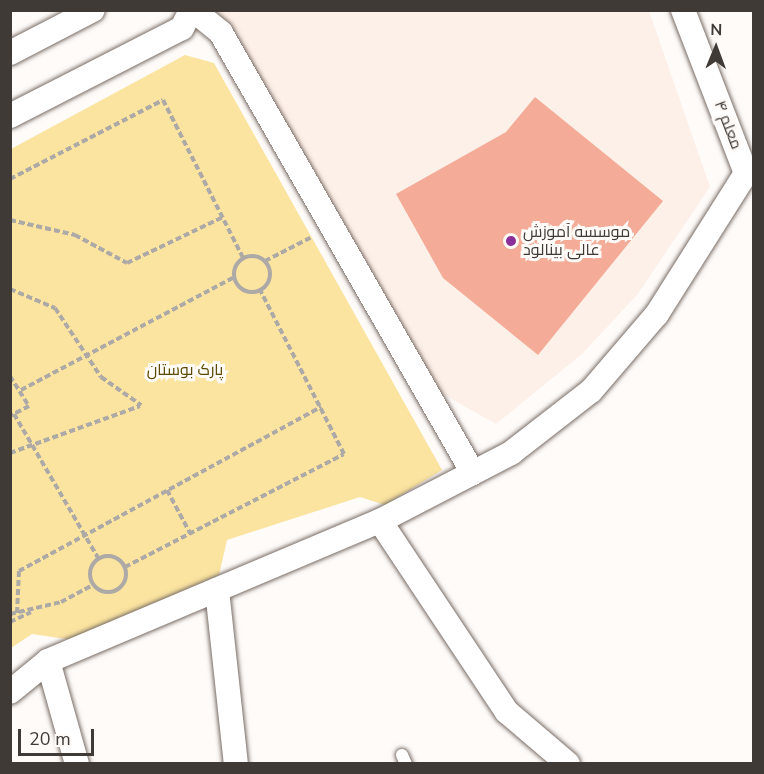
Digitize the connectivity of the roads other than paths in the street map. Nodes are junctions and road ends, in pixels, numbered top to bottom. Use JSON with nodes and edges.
{"nodes":[{"id":1,"x":93,"y":10,"type":"edge"},
{"id":2,"x":192,"y":10,"type":"edge"},
{"id":3,"x":683,"y":10,"type":"edge"},
{"id":4,"x":10,"y":53,"type":"edge"},
{"id":5,"x":10,"y":116,"type":"edge"},
{"id":6,"x":751,"y":176,"type":"edge"},
{"id":7,"x":473,"y":473,"type":"junction"},
{"id":8,"x":380,"y":520,"type":"junction"},
{"id":9,"x":217,"y":590,"type":"junction"},
{"id":10,"x":48,"y":660,"type":"junction"},
{"id":11,"x":10,"y":693,"type":"edge"},
{"id":12,"x":77,"y":764,"type":"edge"},
{"id":13,"x":236,"y":764,"type":"edge"},
{"id":14,"x":568,"y":764,"type":"edge"}],
"edges":[{"from":1,"to":4,"type":"street"},
{"from":2,"to":5,"type":"street"},
{"from":2,"to":7,"type":"street"},
{"from":3,"to":6,"type":"street","name":"معلم ۴"},
{"from":6,"to":7,"type":"street"},
{"from":7,"to":8,"type":"street"},
{"from":8,"to":9,"type":"street"},
{"from":8,"to":14,"type":"street"},
{"from":9,"to":10,"type":"street"},
{"from":9,"to":13,"type":"street"},
{"from":10,"to":11,"type":"street"},
{"from":10,"to":12,"type":"street"}]}
